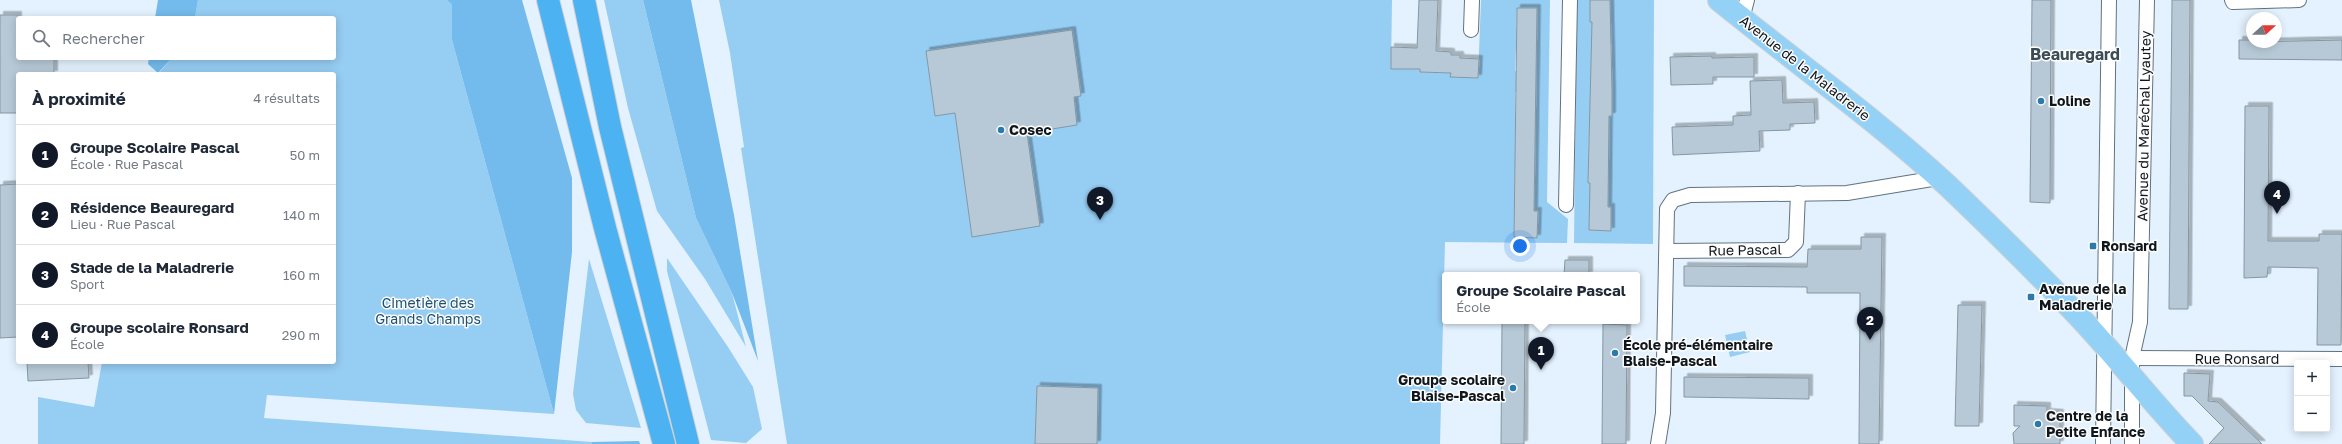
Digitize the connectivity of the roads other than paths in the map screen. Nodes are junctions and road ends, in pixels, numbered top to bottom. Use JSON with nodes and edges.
{"nodes":[{"id":1,"x":538,"y":0,"type":"edge"},
{"id":2,"x":548,"y":0,"type":"edge"},
{"id":3,"x":573,"y":0,"type":"edge"},
{"id":4,"x":584,"y":0,"type":"edge"},
{"id":5,"x":1472,"y":0,"type":"edge"},
{"id":6,"x":1570,"y":0,"type":"edge"},
{"id":7,"x":1720,"y":0,"type":"edge"},
{"id":8,"x":2109,"y":0,"type":"edge"},
{"id":9,"x":2147,"y":0,"type":"edge"},
{"id":10,"x":2232,"y":0,"type":"edge"},
{"id":11,"x":2299,"y":0,"type":"edge"},
{"id":12,"x":1745,"y":9,"type":"edge"},
{"id":13,"x":1471,"y":30,"type":"dead end"},
{"id":14,"x":610,"y":127,"type":"junction"},
{"id":15,"x":582,"y":135,"type":"junction"},
{"id":16,"x":1938,"y":178,"type":"junction"},
{"id":17,"x":1798,"y":193,"type":"junction"},
{"id":18,"x":1566,"y":205,"type":"dead end"},
{"id":19,"x":1667,"y":251,"type":"junction"},
{"id":20,"x":2104,"y":346,"type":"junction"},
{"id":21,"x":2342,"y":359,"type":"edge"},
{"id":22,"x":2132,"y":367,"type":"junction"},
{"id":23,"x":664,"y":444,"type":"edge"},
{"id":24,"x":688,"y":444,"type":"edge"},
{"id":25,"x":1658,"y":444,"type":"edge"},
{"id":26,"x":2103,"y":444,"type":"edge"},
{"id":27,"x":2132,"y":444,"type":"edge"},
{"id":28,"x":2192,"y":444,"type":"edge"}],
"edges":[{"from":1,"to":15,"type":"highway"},
{"from":2,"to":15,"type":"highway"},
{"from":3,"to":14,"type":"highway"},
{"from":4,"to":14,"type":"highway"},
{"from":5,"to":13,"type":"street"},
{"from":6,"to":18,"type":"street"},
{"from":7,"to":12,"type":"main road","name":"Avenue de la Maladrerie"},
{"from":8,"to":20,"type":"street"},
{"from":9,"to":22,"type":"street","name":"Avenue du Maréchal Lyautey"},
{"from":10,"to":11,"type":"street"},
{"from":12,"to":16,"type":"main road","name":"Avenue de la Maladrerie"},
{"from":14,"to":24,"type":"highway"},
{"from":15,"to":23,"type":"highway"},
{"from":16,"to":17,"type":"street"},
{"from":16,"to":20,"type":"main road","name":"Avenue de la Maladrerie"},
{"from":17,"to":19,"type":"street"},
{"from":17,"to":19,"type":"street","name":"Rue Pascal"},
{"from":19,"to":25,"type":"street"},
{"from":20,"to":22,"type":"main road","name":"Avenue de la Maladrerie"},
{"from":20,"to":26,"type":"street"},
{"from":21,"to":22,"type":"street","name":"Rue Ronsard"},
{"from":22,"to":27,"type":"street","name":"Avenue du Maréchal Lyautey"},
{"from":22,"to":28,"type":"main road","name":"Avenue de la Maladrerie"}]}
